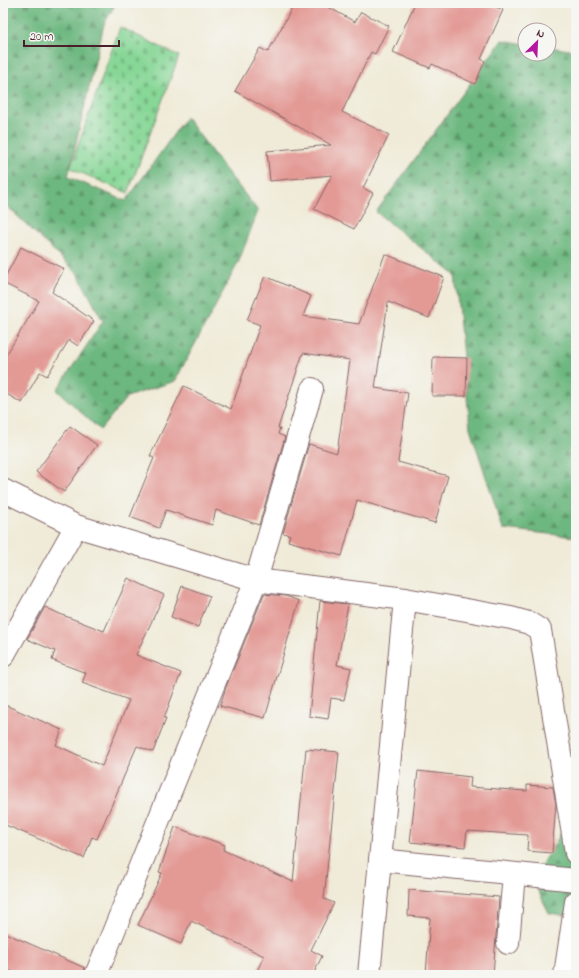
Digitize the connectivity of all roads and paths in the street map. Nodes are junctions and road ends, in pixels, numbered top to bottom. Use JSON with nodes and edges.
{"nodes":[{"id":1,"x":312,"y":389,"type":"dead end"},
{"id":2,"x":3,"y":490,"type":"edge"},
{"id":3,"x":76,"y":526,"type":"junction"},
{"id":4,"x":256,"y":580,"type":"junction"},
{"id":5,"x":405,"y":599,"type":"junction"},
{"id":6,"x":3,"y":656,"type":"edge"},
{"id":7,"x":576,"y":853,"type":"edge"},
{"id":8,"x":380,"y":860,"type":"junction"},
{"id":9,"x":514,"y":874,"type":"junction"},
{"id":10,"x":576,"y":880,"type":"edge"},
{"id":11,"x":576,"y":902,"type":"edge"},
{"id":12,"x":508,"y":944,"type":"dead end"},
{"id":13,"x":96,"y":975,"type":"edge"},
{"id":14,"x":369,"y":975,"type":"edge"},
{"id":15,"x":565,"y":975,"type":"edge"}],
"edges":[{"from":1,"to":4,"type":"street"},
{"from":2,"to":3,"type":"street"},
{"from":3,"to":4,"type":"street"},
{"from":3,"to":6,"type":"street"},
{"from":4,"to":5,"type":"street"},
{"from":4,"to":13,"type":"street"},
{"from":5,"to":7,"type":"street"},
{"from":5,"to":8,"type":"street"},
{"from":8,"to":9,"type":"street"},
{"from":8,"to":14,"type":"street"},
{"from":9,"to":10,"type":"street"},
{"from":9,"to":12,"type":"street"},
{"from":11,"to":15,"type":"street"}]}
